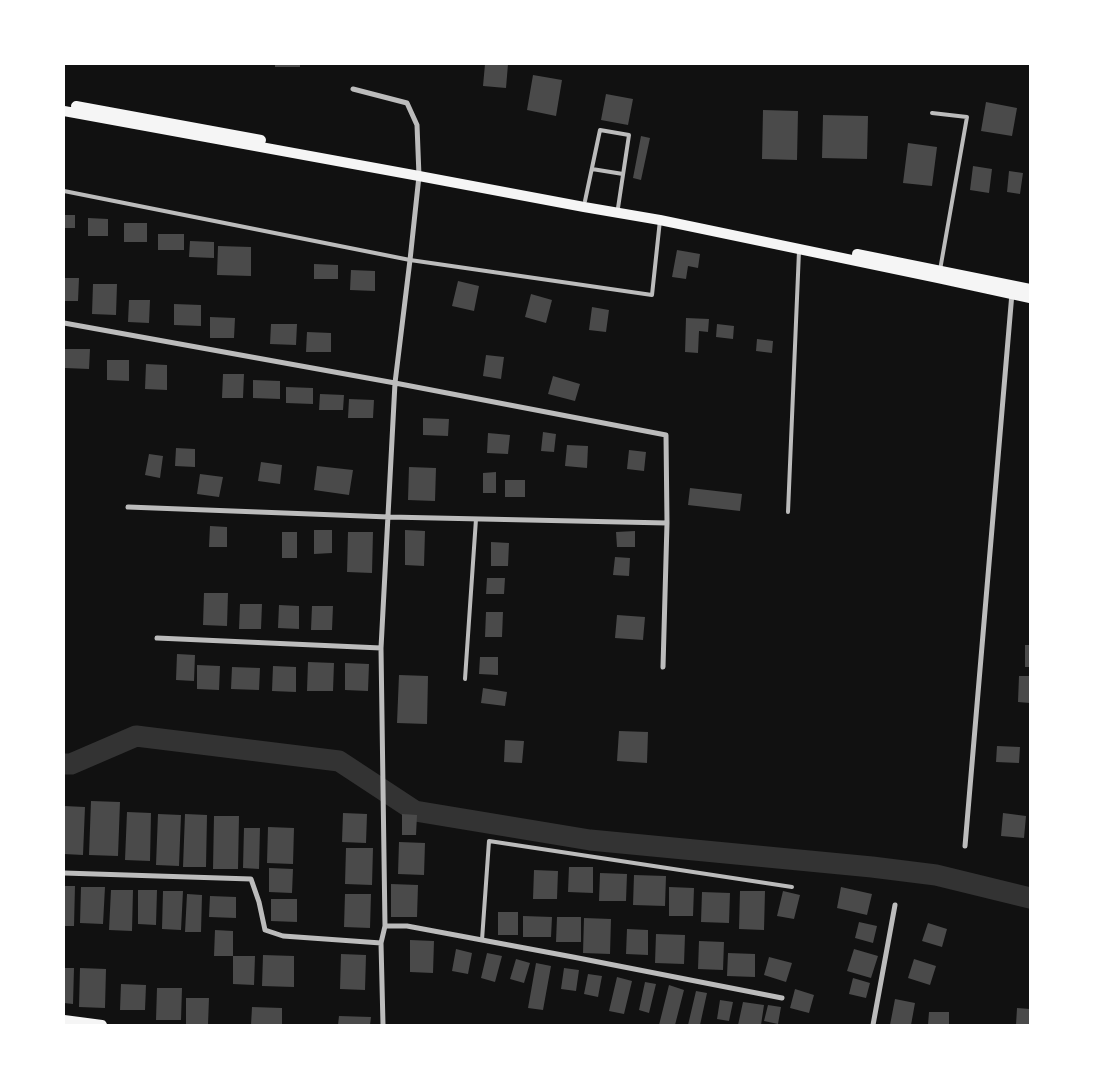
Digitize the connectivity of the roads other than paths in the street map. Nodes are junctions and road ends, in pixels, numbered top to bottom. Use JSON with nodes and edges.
{"nodes":[{"id":1,"x":353,"y":89,"type":"dead end"},
{"id":2,"x":64,"y":104,"type":"edge"},
{"id":3,"x":64,"y":111,"type":"edge"},
{"id":4,"x":932,"y":112,"type":"dead end"},
{"id":5,"x":592,"y":169,"type":"junction"},
{"id":6,"x":419,"y":173,"type":"junction"},
{"id":7,"x":623,"y":174,"type":"junction"},
{"id":8,"x":64,"y":191,"type":"edge"},
{"id":9,"x":585,"y":201,"type":"junction"},
{"id":10,"x":618,"y":208,"type":"junction"},
{"id":11,"x":660,"y":220,"type":"junction"},
{"id":12,"x":799,"y":249,"type":"junction"},
{"id":13,"x":410,"y":260,"type":"junction"},
{"id":14,"x":940,"y":270,"type":"junction"},
{"id":15,"x":1012,"y":289,"type":"junction"},
{"id":16,"x":1030,"y":289,"type":"edge"},
{"id":17,"x":1030,"y":298,"type":"edge"},
{"id":18,"x":64,"y":323,"type":"edge"},
{"id":19,"x":395,"y":383,"type":"junction"},
{"id":20,"x":128,"y":507,"type":"dead end"},
{"id":21,"x":788,"y":512,"type":"dead end"},
{"id":22,"x":389,"y":517,"type":"junction"},
{"id":23,"x":476,"y":519,"type":"junction"},
{"id":24,"x":668,"y":523,"type":"junction"},
{"id":25,"x":157,"y":638,"type":"dead end"},
{"id":26,"x":382,"y":648,"type":"junction"},
{"id":27,"x":663,"y":667,"type":"dead end"},
{"id":28,"x":466,"y":679,"type":"dead end"},
{"id":29,"x":965,"y":846,"type":"dead end"},
{"id":30,"x":64,"y":873,"type":"edge"},
{"id":31,"x":792,"y":887,"type":"dead end"},
{"id":32,"x":896,"y":905,"type":"dead end"},
{"id":33,"x":385,"y":926,"type":"junction"},
{"id":34,"x":482,"y":940,"type":"junction"},
{"id":35,"x":381,"y":943,"type":"junction"},
{"id":36,"x":782,"y":998,"type":"dead end"},
{"id":37,"x":64,"y":1020,"type":"edge"},
{"id":38,"x":102,"y":1025,"type":"edge"},
{"id":39,"x":383,"y":1025,"type":"edge"},
{"id":40,"x":873,"y":1025,"type":"edge"}],
"edges":[{"from":1,"to":6,"type":"street"},
{"from":2,"to":6,"type":"main road"},
{"from":3,"to":6,"type":"main road"},
{"from":4,"to":14,"type":"lane"},
{"from":5,"to":7,"type":"lane"},
{"from":5,"to":7,"type":"lane"},
{"from":5,"to":9,"type":"lane"},
{"from":6,"to":9,"type":"main road"},
{"from":6,"to":11,"type":"main road"},
{"from":6,"to":13,"type":"street"},
{"from":7,"to":10,"type":"lane"},
{"from":8,"to":13,"type":"lane"},
{"from":9,"to":10,"type":"main road"},
{"from":10,"to":14,"type":"main road"},
{"from":11,"to":12,"type":"main road"},
{"from":11,"to":13,"type":"lane"},
{"from":12,"to":15,"type":"main road"},
{"from":12,"to":21,"type":"lane"},
{"from":13,"to":19,"type":"street"},
{"from":14,"to":15,"type":"main road"},
{"from":15,"to":16,"type":"main road"},
{"from":15,"to":17,"type":"main road"},
{"from":15,"to":29,"type":"street"},
{"from":18,"to":19,"type":"street"},
{"from":19,"to":22,"type":"street"},
{"from":19,"to":24,"type":"street"},
{"from":20,"to":22,"type":"street"},
{"from":22,"to":23,"type":"street"},
{"from":22,"to":26,"type":"street"},
{"from":23,"to":24,"type":"street"},
{"from":23,"to":28,"type":"lane"},
{"from":24,"to":27,"type":"street"},
{"from":25,"to":26,"type":"street"},
{"from":26,"to":33,"type":"street"},
{"from":30,"to":35,"type":"street"},
{"from":31,"to":34,"type":"lane"},
{"from":32,"to":40,"type":"street"},
{"from":33,"to":34,"type":"street"},
{"from":33,"to":35,"type":"street"},
{"from":34,"to":36,"type":"street"},
{"from":35,"to":39,"type":"street"},
{"from":37,"to":38,"type":"main road"}]}
